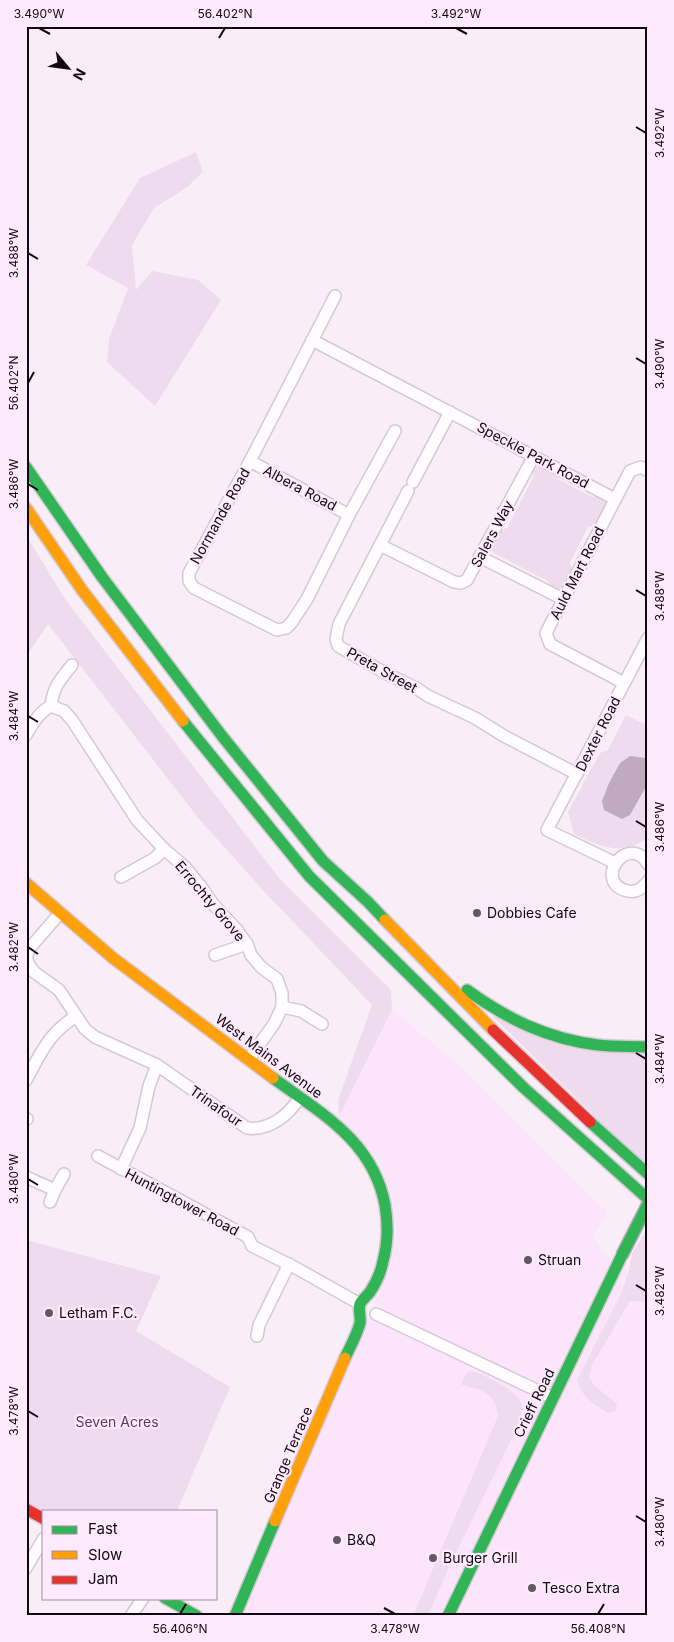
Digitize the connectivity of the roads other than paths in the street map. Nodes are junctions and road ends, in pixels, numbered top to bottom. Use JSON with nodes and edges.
{"nodes":[{"id":1,"x":335,"y":296,"type":"dead end"},
{"id":2,"x":312,"y":340,"type":"junction"},
{"id":3,"x":450,"y":412,"type":"junction"},
{"id":4,"x":394,"y":431,"type":"dead end"},
{"id":5,"x":534,"y":456,"type":"junction"},
{"id":6,"x":250,"y":461,"type":"junction"},
{"id":7,"x":26,"y":467,"type":"edge"},
{"id":8,"x":648,"y":470,"type":"edge"},
{"id":9,"x":615,"y":499,"type":"junction"},
{"id":10,"x":26,"y":508,"type":"edge"},
{"id":11,"x":349,"y":515,"type":"junction"},
{"id":12,"x":380,"y":545,"type":"junction"},
{"id":13,"x":480,"y":557,"type":"junction"},
{"id":14,"x":563,"y":599,"type":"junction"},
{"id":15,"x":648,"y":638,"type":"edge"},
{"id":16,"x":72,"y":665,"type":"dead end"},
{"id":17,"x":624,"y":683,"type":"junction"},
{"id":18,"x":52,"y":706,"type":"junction"},
{"id":19,"x":26,"y":735,"type":"edge"},
{"id":20,"x":577,"y":774,"type":"junction"},
{"id":21,"x":164,"y":850,"type":"junction"},
{"id":22,"x":646,"y":857,"type":"edge"},
{"id":23,"x":615,"y":863,"type":"junction"},
{"id":24,"x":121,"y":877,"type":"dead end"},
{"id":25,"x":648,"y":881,"type":"edge"},
{"id":26,"x":26,"y":883,"type":"edge"},
{"id":27,"x":60,"y":913,"type":"junction"},
{"id":28,"x":247,"y":944,"type":"junction"},
{"id":29,"x":410,"y":947,"type":"junction"},
{"id":30,"x":216,"y":955,"type":"dead end"},
{"id":31,"x":282,"y":1007,"type":"junction"},
{"id":32,"x":75,"y":1016,"type":"junction"},
{"id":33,"x":322,"y":1024,"type":"dead end"},
{"id":34,"x":648,"y":1047,"type":"edge"},
{"id":35,"x":249,"y":1060,"type":"junction"},
{"id":36,"x":157,"y":1064,"type":"junction"},
{"id":37,"x":26,"y":1080,"type":"edge"},
{"id":38,"x":524,"y":1088,"type":"junction"},
{"id":39,"x":300,"y":1097,"type":"junction"},
{"id":40,"x":98,"y":1156,"type":"dead end"},
{"id":41,"x":121,"y":1169,"type":"junction"},
{"id":42,"x":64,"y":1174,"type":"dead end"},
{"id":43,"x":648,"y":1174,"type":"edge"},
{"id":44,"x":26,"y":1177,"type":"edge"},
{"id":45,"x":55,"y":1190,"type":"junction"},
{"id":46,"x":648,"y":1199,"type":"edge"},
{"id":47,"x":50,"y":1202,"type":"dead end"},
{"id":48,"x":648,"y":1204,"type":"edge"},
{"id":49,"x":648,"y":1215,"type":"edge"},
{"id":50,"x":288,"y":1264,"type":"junction"},
{"id":51,"x":360,"y":1304,"type":"junction"},
{"id":52,"x":376,"y":1314,"type":"dead end"},
{"id":53,"x":257,"y":1336,"type":"dead end"},
{"id":54,"x":553,"y":1398,"type":"junction"},
{"id":55,"x":26,"y":1509,"type":"edge"},
{"id":56,"x":42,"y":1518,"type":"edge"},
{"id":57,"x":42,"y":1541,"type":"edge"},
{"id":58,"x":26,"y":1568,"type":"edge"},
{"id":59,"x":142,"y":1600,"type":"edge"},
{"id":60,"x":169,"y":1600,"type":"edge"},
{"id":61,"x":131,"y":1616,"type":"edge"},
{"id":62,"x":197,"y":1616,"type":"edge"},
{"id":63,"x":235,"y":1616,"type":"edge"},
{"id":64,"x":448,"y":1616,"type":"edge"}],
"edges":[{"from":1,"to":2,"type":"street","name":"Normande Road"},
{"from":2,"to":3,"type":"street","name":"Speckle Park Road"},
{"from":2,"to":6,"type":"street","name":"Normande Road"},
{"from":3,"to":5,"type":"street","name":"Speckle Park Road"},
{"from":3,"to":12,"type":"street","name":"Preta Street"},
{"from":4,"to":11,"type":"street","name":"Normande Road"},
{"from":5,"to":9,"type":"street","name":"Speckle Park Road"},
{"from":5,"to":13,"type":"street","name":"Salers Way"},
{"from":6,"to":11,"type":"street","name":"Albera Road"},
{"from":6,"to":11,"type":"street","name":"Normande Road"},
{"from":7,"to":29,"type":"main road"},
{"from":8,"to":9,"type":"street","name":"Auld Mart Road"},
{"from":9,"to":14,"type":"street","name":"Auld Mart Road"},
{"from":10,"to":38,"type":"main road"},
{"from":12,"to":13,"type":"street","name":"Salers Way"},
{"from":12,"to":20,"type":"street","name":"Preta Street"},
{"from":13,"to":14,"type":"street"},
{"from":14,"to":17,"type":"street","name":"Auld Mart Road"},
{"from":15,"to":17,"type":"street","name":"Dexter Road"},
{"from":16,"to":18,"type":"street"},
{"from":17,"to":20,"type":"street","name":"Dexter Road"},
{"from":18,"to":19,"type":"street"},
{"from":18,"to":21,"type":"street","name":"Errochty Grove"},
{"from":20,"to":23,"type":"street","name":"Dexter Road"},
{"from":21,"to":24,"type":"street"},
{"from":21,"to":28,"type":"street","name":"Errochty Grove"},
{"from":22,"to":23,"type":"street"},
{"from":23,"to":25,"type":"street"},
{"from":26,"to":27,"type":"main road","name":"West Mains Avenue"},
{"from":27,"to":32,"type":"street","name":"Trinafour"},
{"from":27,"to":35,"type":"main road","name":"West Mains Avenue"},
{"from":28,"to":30,"type":"street"},
{"from":28,"to":31,"type":"street","name":"Errochty Grove"},
{"from":29,"to":34,"type":"main road"},
{"from":29,"to":43,"type":"main road"},
{"from":31,"to":33,"type":"street"},
{"from":31,"to":35,"type":"street"},
{"from":32,"to":36,"type":"street","name":"Trinafour"},
{"from":32,"to":37,"type":"street"},
{"from":35,"to":39,"type":"main road","name":"West Mains Avenue"},
{"from":36,"to":39,"type":"street","name":"Trinafour"},
{"from":36,"to":41,"type":"street"},
{"from":38,"to":46,"type":"main road"},
{"from":38,"to":49,"type":"main road"},
{"from":39,"to":51,"type":"main road","name":"West Mains Avenue"},
{"from":40,"to":41,"type":"street","name":"Huntingtower Road"},
{"from":41,"to":50,"type":"street","name":"Huntingtower Road"},
{"from":42,"to":45,"type":"street"},
{"from":44,"to":45,"type":"street"},
{"from":45,"to":47,"type":"street"},
{"from":48,"to":54,"type":"main road","name":"Crieff Road","bridge":true},
{"from":50,"to":51,"type":"street","name":"Huntingtower Road"},
{"from":50,"to":53,"type":"street"},
{"from":51,"to":63,"type":"main road","name":"Grange Terrace"},
{"from":52,"to":54,"type":"street"},
{"from":54,"to":64,"type":"main road","name":"Crieff Road"},
{"from":55,"to":56,"type":"main road"},
{"from":57,"to":58,"type":"street"},
{"from":59,"to":61,"type":"street"},
{"from":60,"to":62,"type":"main road"}]}
